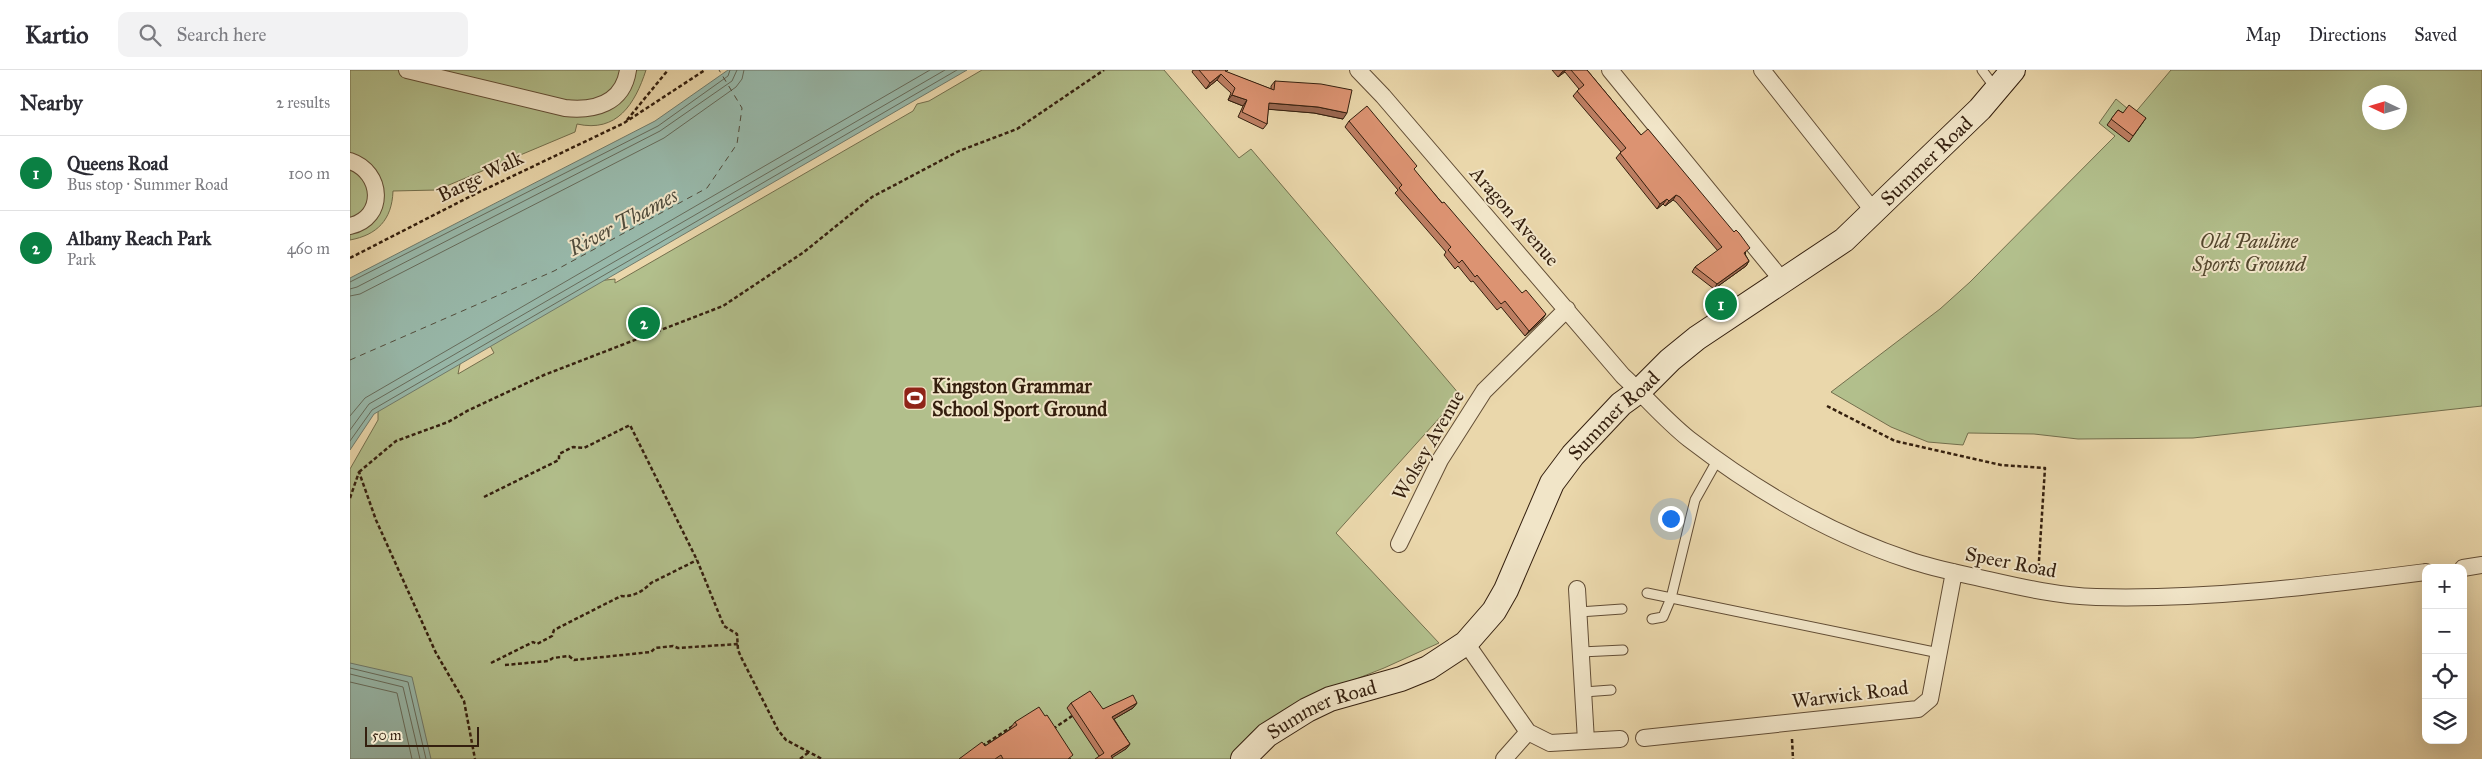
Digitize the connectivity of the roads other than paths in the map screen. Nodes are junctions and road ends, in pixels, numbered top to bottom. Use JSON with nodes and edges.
{"nodes":[{"id":1,"x":407,"y":70,"type":"edge"},
{"id":2,"x":628,"y":70,"type":"edge"},
{"id":3,"x":1358,"y":70,"type":"edge"},
{"id":4,"x":1610,"y":70,"type":"edge"},
{"id":5,"x":1762,"y":70,"type":"edge"},
{"id":6,"x":1982,"y":70,"type":"edge"},
{"id":7,"x":2013,"y":70,"type":"edge"},
{"id":8,"x":1997,"y":89,"type":"junction"},
{"id":9,"x":350,"y":161,"type":"edge"},
{"id":10,"x":1875,"y":213,"type":"junction"},
{"id":11,"x":350,"y":226,"type":"edge"},
{"id":12,"x":1782,"y":280,"type":"junction"},
{"id":13,"x":1567,"y":309,"type":"junction"},
{"id":14,"x":1639,"y":391,"type":"junction"},
{"id":15,"x":1718,"y":459,"type":"junction"},
{"id":16,"x":1399,"y":544,"type":"dead end"},
{"id":17,"x":2482,"y":565,"type":"edge"},
{"id":18,"x":2467,"y":567,"type":"edge"},
{"id":19,"x":1954,"y":572,"type":"junction"},
{"id":20,"x":2422,"y":572,"type":"edge"},
{"id":21,"x":1577,"y":589,"type":"dead end"},
{"id":22,"x":1647,"y":593,"type":"dead end"},
{"id":23,"x":1671,"y":598,"type":"junction"},
{"id":24,"x":1622,"y":609,"type":"dead end"},
{"id":25,"x":1579,"y":612,"type":"junction"},
{"id":26,"x":1652,"y":619,"type":"dead end"},
{"id":27,"x":1466,"y":643,"type":"junction"},
{"id":28,"x":1623,"y":650,"type":"dead end"},
{"id":29,"x":1581,"y":652,"type":"junction"},
{"id":30,"x":1939,"y":653,"type":"junction"},
{"id":31,"x":1611,"y":690,"type":"dead end"},
{"id":32,"x":1584,"y":692,"type":"junction"},
{"id":33,"x":1528,"y":732,"type":"junction"},
{"id":34,"x":1644,"y":738,"type":"dead end"},
{"id":35,"x":1620,"y":739,"type":"dead end"},
{"id":36,"x":1586,"y":741,"type":"junction"},
{"id":37,"x":1243,"y":759,"type":"edge"},
{"id":38,"x":1504,"y":759,"type":"edge"}],
"edges":[{"from":1,"to":2,"type":"street"},
{"from":3,"to":13,"type":"street","name":"Aragon Avenue"},
{"from":4,"to":12,"type":"street"},
{"from":5,"to":10,"type":"street"},
{"from":6,"to":8,"type":"lane"},
{"from":7,"to":8,"type":"street","name":"Summer Road"},
{"from":8,"to":10,"type":"street","name":"Summer Road"},
{"from":9,"to":11,"type":"street"},
{"from":10,"to":12,"type":"street","name":"Summer Road"},
{"from":12,"to":14,"type":"street","name":"Summer Road"},
{"from":13,"to":14,"type":"street","name":"Aragon Avenue"},
{"from":13,"to":16,"type":"street","name":"Wolsey Avenue"},
{"from":14,"to":15,"type":"street","name":"Speer Road"},
{"from":14,"to":27,"type":"street","name":"Summer Road"},
{"from":15,"to":19,"type":"street","name":"Speer Road"},
{"from":15,"to":23,"type":"lane"},
{"from":17,"to":18,"type":"street"},
{"from":19,"to":20,"type":"street","name":"Speer Road"},
{"from":19,"to":30,"type":"street","name":"Warwick Road"},
{"from":21,"to":25,"type":"street"},
{"from":22,"to":23,"type":"lane"},
{"from":23,"to":26,"type":"lane"},
{"from":23,"to":30,"type":"lane"},
{"from":24,"to":25,"type":"lane"},
{"from":25,"to":29,"type":"street"},
{"from":27,"to":33,"type":"street"},
{"from":27,"to":37,"type":"street","name":"Summer Road"},
{"from":28,"to":29,"type":"lane"},
{"from":29,"to":32,"type":"street"},
{"from":30,"to":34,"type":"street","name":"Warwick Road"},
{"from":31,"to":32,"type":"lane"},
{"from":32,"to":36,"type":"street"},
{"from":33,"to":36,"type":"street"},
{"from":33,"to":38,"type":"street"},
{"from":35,"to":36,"type":"street"}]}
